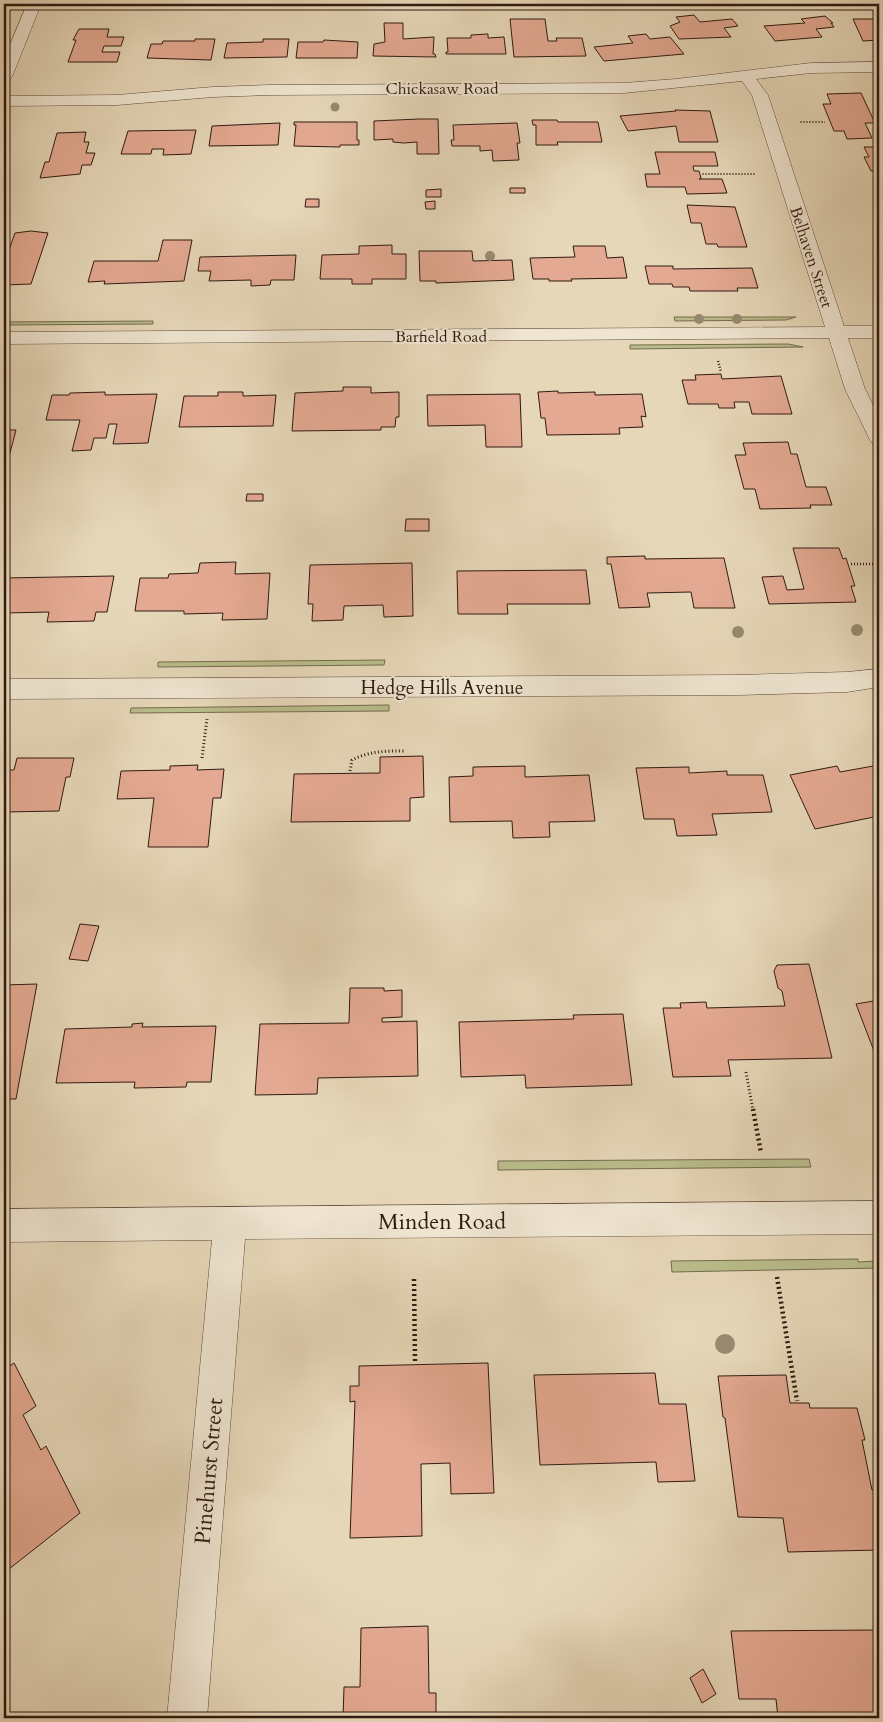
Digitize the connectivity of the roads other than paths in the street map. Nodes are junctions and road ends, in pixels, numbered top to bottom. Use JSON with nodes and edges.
{"nodes":[{"id":1,"x":34,"y":4,"type":"edge"},
{"id":2,"x":879,"y":67,"type":"edge"},
{"id":3,"x":746,"y":76,"type":"junction"},
{"id":4,"x":4,"y":77,"type":"edge"},
{"id":5,"x":4,"y":101,"type":"edge"},
{"id":6,"x":836,"y":332,"type":"junction"},
{"id":7,"x":879,"y":332,"type":"edge"},
{"id":8,"x":4,"y":338,"type":"edge"},
{"id":9,"x":879,"y":438,"type":"edge"},
{"id":10,"x":879,"y":678,"type":"edge"},
{"id":11,"x":4,"y":689,"type":"edge"},
{"id":12,"x":879,"y":1217,"type":"edge"},
{"id":13,"x":230,"y":1224,"type":"junction"},
{"id":14,"x":4,"y":1225,"type":"edge"},
{"id":15,"x":187,"y":1718,"type":"edge"}],
"edges":[{"from":1,"to":4,"type":"street"},
{"from":2,"to":3,"type":"street","name":"Chickasaw Road"},
{"from":3,"to":5,"type":"street","name":"Chickasaw Road"},
{"from":3,"to":6,"type":"street","name":"Belhaven Street"},
{"from":6,"to":7,"type":"street","name":"Barfield Road"},
{"from":6,"to":8,"type":"street","name":"Barfield Road"},
{"from":6,"to":9,"type":"street","name":"Belhaven Street"},
{"from":10,"to":11,"type":"street","name":"Hedge Hills Avenue"},
{"from":12,"to":13,"type":"street","name":"Minden Road"},
{"from":13,"to":14,"type":"street","name":"Minden Road"},
{"from":13,"to":15,"type":"street","name":"Pinehurst Street"}]}
